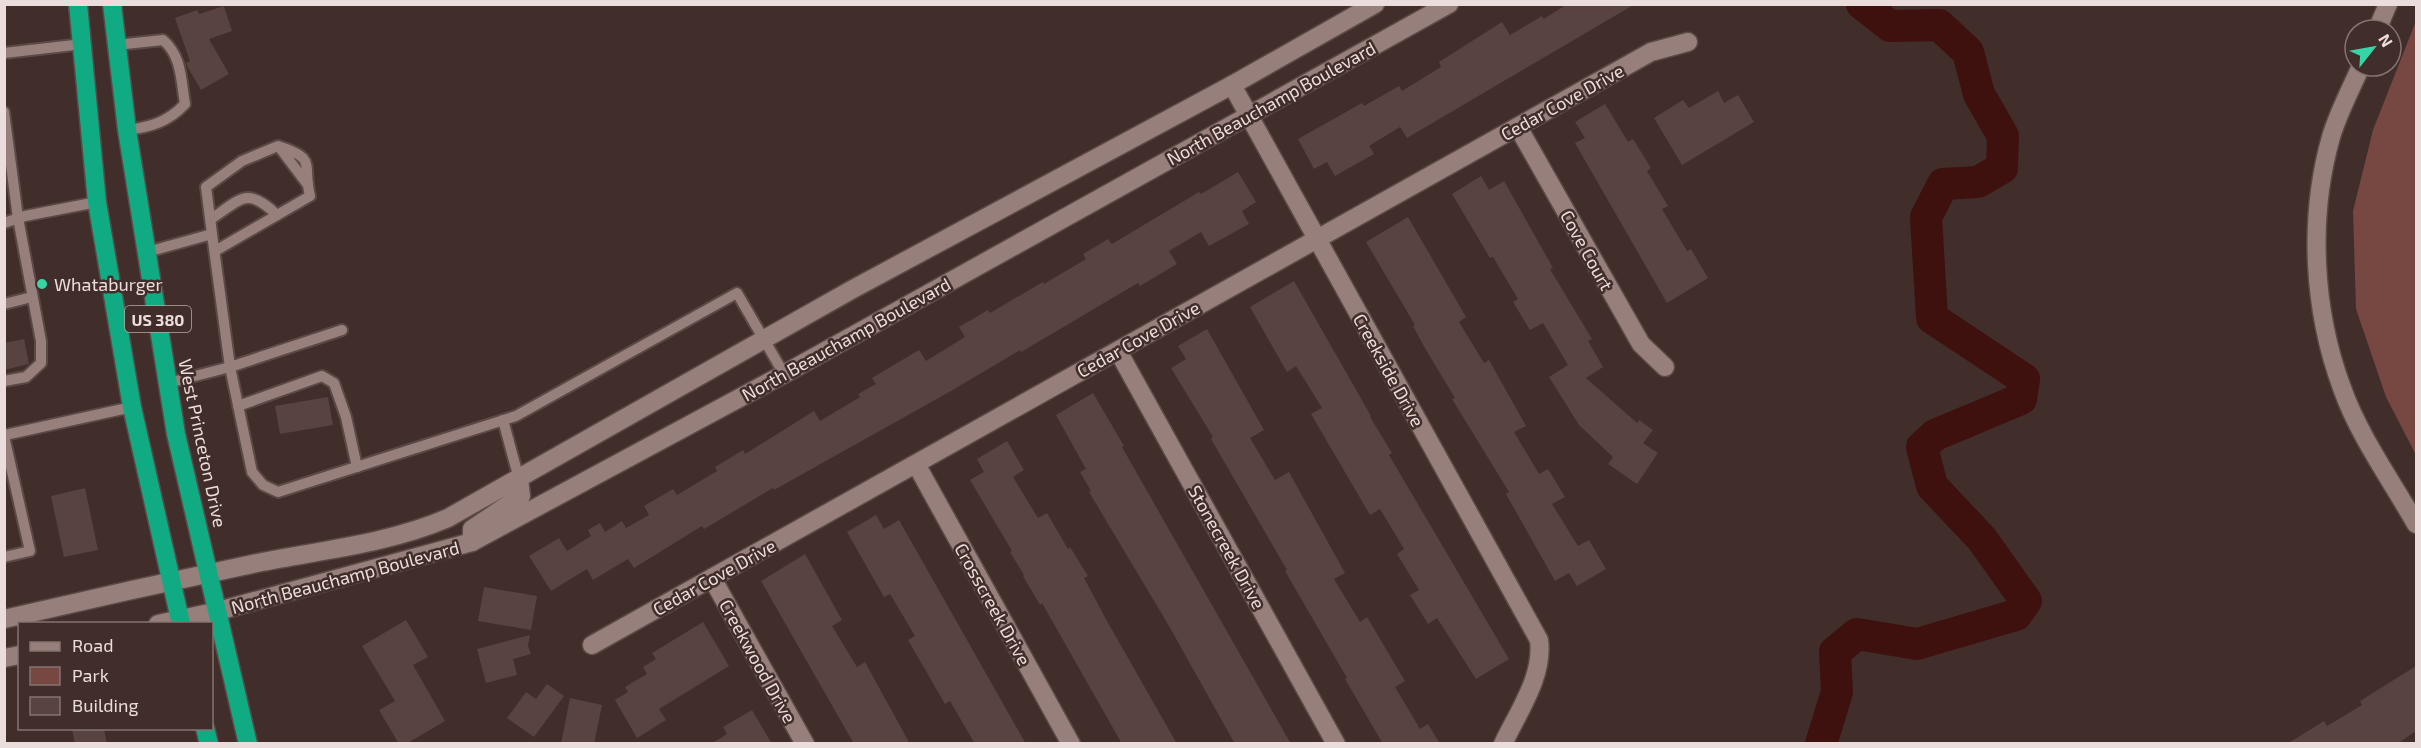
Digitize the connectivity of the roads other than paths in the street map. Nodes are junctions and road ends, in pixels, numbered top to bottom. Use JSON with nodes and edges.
{"nodes":[{"id":1,"x":78,"y":4,"type":"edge"},
{"id":2,"x":112,"y":4,"type":"edge"},
{"id":3,"x":1375,"y":4,"type":"edge"},
{"id":4,"x":1449,"y":4,"type":"edge"},
{"id":5,"x":2388,"y":4,"type":"edge"},
{"id":6,"x":2382,"y":18,"type":"edge"},
{"id":7,"x":1688,"y":42,"type":"dead end"},
{"id":8,"x":83,"y":44,"type":"junction"},
{"id":9,"x":116,"y":45,"type":"junction"},
{"id":10,"x":4,"y":53,"type":"edge"},
{"id":11,"x":2356,"y":78,"type":"edge"},
{"id":12,"x":1232,"y":85,"type":"junction"},
{"id":13,"x":5,"y":115,"type":"edge"},
{"id":14,"x":1249,"y":116,"type":"junction"},
{"id":15,"x":1518,"y":127,"type":"junction"},
{"id":16,"x":127,"y":130,"type":"junction"},
{"id":17,"x":8,"y":175,"type":"edge"},
{"id":18,"x":97,"y":202,"type":"junction"},
{"id":19,"x":278,"y":215,"type":"junction"},
{"id":20,"x":18,"y":218,"type":"junction"},
{"id":21,"x":211,"y":219,"type":"junction"},
{"id":22,"x":4,"y":223,"type":"edge"},
{"id":23,"x":212,"y":234,"type":"junction"},
{"id":24,"x":1317,"y":240,"type":"junction"},
{"id":25,"x":215,"y":251,"type":"junction"},
{"id":26,"x":147,"y":252,"type":"junction"},
{"id":27,"x":32,"y":297,"type":"junction"},
{"id":28,"x":4,"y":304,"type":"edge"},
{"id":29,"x":342,"y":330,"type":"dead end"},
{"id":30,"x":764,"y":340,"type":"junction"},
{"id":31,"x":1118,"y":351,"type":"junction"},
{"id":32,"x":1665,"y":366,"type":"dead end"},
{"id":33,"x":230,"y":367,"type":"junction"},
{"id":34,"x":784,"y":374,"type":"junction"},
{"id":35,"x":4,"y":381,"type":"edge"},
{"id":36,"x":168,"y":383,"type":"junction"},
{"id":37,"x":238,"y":406,"type":"junction"},
{"id":38,"x":132,"y":407,"type":"junction"},
{"id":39,"x":503,"y":420,"type":"junction"},
{"id":40,"x":5,"y":436,"type":"edge"},
{"id":41,"x":916,"y":464,"type":"junction"},
{"id":42,"x":8,"y":466,"type":"edge"},
{"id":43,"x":357,"y":467,"type":"junction"},
{"id":44,"x":519,"y":479,"type":"junction"},
{"id":45,"x":2416,"y":524,"type":"edge"},
{"id":46,"x":472,"y":542,"type":"junction"},
{"id":47,"x":4,"y":557,"type":"edge"},
{"id":48,"x":209,"y":573,"type":"junction"},
{"id":49,"x":712,"y":578,"type":"junction"},
{"id":50,"x":171,"y":581,"type":"junction"},
{"id":51,"x":218,"y":611,"type":"junction"},
{"id":52,"x":4,"y":619,"type":"edge"},
{"id":53,"x":180,"y":621,"type":"edge"},
{"id":54,"x":592,"y":645,"type":"dead end"},
{"id":55,"x":248,"y":744,"type":"edge"},
{"id":56,"x":805,"y":744,"type":"edge"},
{"id":57,"x":1071,"y":744,"type":"edge"},
{"id":58,"x":1336,"y":744,"type":"edge"},
{"id":59,"x":1503,"y":744,"type":"edge"}],
"edges":[{"from":1,"to":8,"type":"highway","number":"US 380"},
{"from":2,"to":9,"type":"highway","name":"West Princeton Drive","number":"US 380"},
{"from":3,"to":12,"type":"street","name":"North Beauchamp Boulevard"},
{"from":4,"to":14,"type":"street","name":"North Beauchamp Boulevard"},
{"from":5,"to":6,"type":"street"},
{"from":7,"to":15,"type":"street","name":"Cedar Cove Drive"},
{"from":8,"to":10,"type":"lane"},
{"from":8,"to":18,"type":"highway","number":"US 380"},
{"from":9,"to":16,"type":"highway","name":"West Princeton Drive","number":"US 380"},
{"from":9,"to":16,"type":"lane"},
{"from":11,"to":45,"type":"street"},
{"from":12,"to":14,"type":"street","name":"Creekside Drive"},
{"from":12,"to":30,"type":"street","name":"North Beauchamp Boulevard"},
{"from":13,"to":17,"type":"lane"},
{"from":14,"to":24,"type":"street","name":"Creekside Drive"},
{"from":14,"to":34,"type":"street","name":"North Beauchamp Boulevard"},
{"from":15,"to":24,"type":"street","name":"Cedar Cove Drive"},
{"from":15,"to":32,"type":"street","name":"Cove Court"},
{"from":16,"to":26,"type":"highway","name":"West Princeton Drive","number":"US 380"},
{"from":17,"to":20,"type":"lane"},
{"from":18,"to":20,"type":"lane"},
{"from":18,"to":38,"type":"highway","number":"US 380"},
{"from":19,"to":21,"type":"lane"},
{"from":19,"to":21,"type":"lane"},
{"from":19,"to":25,"type":"lane"},
{"from":20,"to":22,"type":"lane"},
{"from":20,"to":27,"type":"lane"},
{"from":21,"to":23,"type":"lane"},
{"from":23,"to":25,"type":"lane"},
{"from":23,"to":26,"type":"lane"},
{"from":24,"to":31,"type":"street","name":"Cedar Cove Drive"},
{"from":24,"to":59,"type":"street","name":"Creekside Drive"},
{"from":25,"to":33,"type":"lane"},
{"from":26,"to":36,"type":"highway","name":"West Princeton Drive","number":"US 380"},
{"from":27,"to":28,"type":"lane"},
{"from":27,"to":35,"type":"lane"},
{"from":29,"to":33,"type":"lane"},
{"from":30,"to":34,"type":"lane"},
{"from":30,"to":39,"type":"lane"},
{"from":30,"to":44,"type":"street","name":"North Beauchamp Boulevard"},
{"from":31,"to":41,"type":"street","name":"Cedar Cove Drive"},
{"from":31,"to":58,"type":"street","name":"Stonecreek Drive"},
{"from":33,"to":36,"type":"lane"},
{"from":33,"to":37,"type":"lane"},
{"from":34,"to":46,"type":"street","name":"North Beauchamp Boulevard"},
{"from":36,"to":48,"type":"highway","name":"West Princeton Drive","number":"US 380"},
{"from":37,"to":43,"type":"lane"},
{"from":37,"to":43,"type":"lane"},
{"from":38,"to":40,"type":"lane"},
{"from":38,"to":50,"type":"highway","number":"US 380"},
{"from":39,"to":43,"type":"lane"},
{"from":39,"to":44,"type":"lane"},
{"from":40,"to":42,"type":"lane"},
{"from":41,"to":49,"type":"street","name":"Cedar Cove Drive"},
{"from":41,"to":57,"type":"street","name":"Crosscreek Drive"},
{"from":42,"to":47,"type":"lane"},
{"from":44,"to":46,"type":"street"},
{"from":44,"to":48,"type":"street","name":"North Beauchamp Boulevard"},
{"from":46,"to":51,"type":"street","name":"North Beauchamp Boulevard"},
{"from":48,"to":50,"type":"street","name":"North Beauchamp Boulevard"},
{"from":48,"to":51,"type":"highway","name":"West Princeton Drive","number":"US 380"},
{"from":49,"to":54,"type":"street","name":"Cedar Cove Drive"},
{"from":49,"to":56,"type":"street","name":"Creekwood Drive"},
{"from":50,"to":52,"type":"street","name":"North Beauchamp Boulevard"},
{"from":50,"to":53,"type":"highway","number":"US 380"},
{"from":51,"to":53,"type":"street","name":"North Beauchamp Boulevard"},
{"from":51,"to":55,"type":"highway","name":"West Princeton Drive","number":"US 380"}]}
